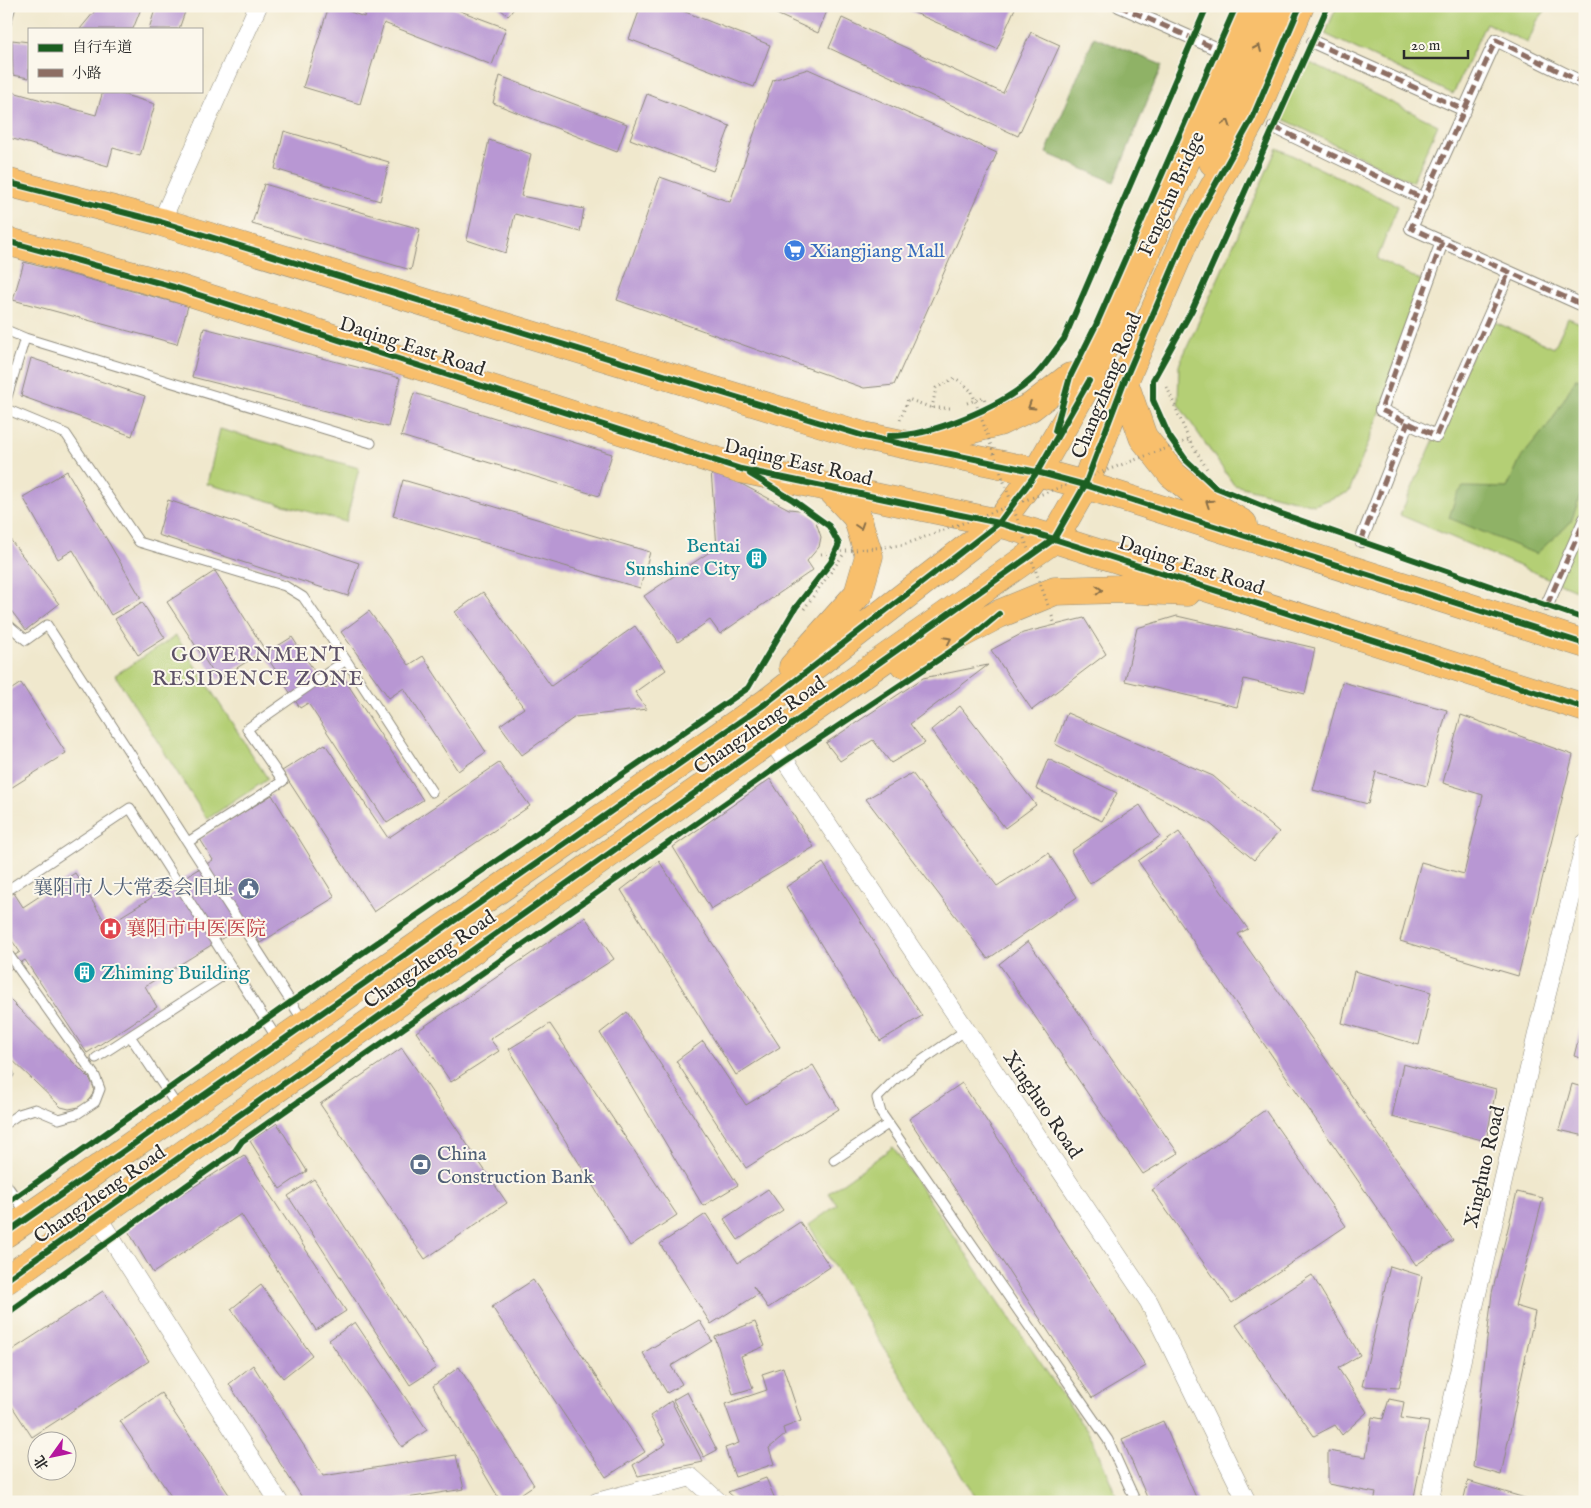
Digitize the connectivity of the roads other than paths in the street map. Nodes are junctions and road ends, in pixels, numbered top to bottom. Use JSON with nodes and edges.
{"nodes":[{"id":1,"x":11,"y":6,"type":"edge"},
{"id":2,"x":258,"y":6,"type":"edge"},
{"id":3,"x":1118,"y":6,"type":"edge"},
{"id":4,"x":1236,"y":6,"type":"edge"},
{"id":5,"x":1254,"y":6,"type":"edge"},
{"id":6,"x":1277,"y":6,"type":"edge"},
{"id":7,"x":1300,"y":6,"type":"edge"},
{"id":8,"x":6,"y":24,"type":"edge"},
{"id":9,"x":1312,"y":42,"type":"dead end"},
{"id":10,"x":1217,"y":49,"type":"junction"},
{"id":11,"x":1585,"y":84,"type":"edge"},
{"id":12,"x":1230,"y":86,"type":"junction"},
{"id":13,"x":1465,"y":110,"type":"junction"},
{"id":14,"x":1274,"y":127,"type":"dead end"},
{"id":15,"x":6,"y":182,"type":"edge"},
{"id":16,"x":1424,"y":199,"type":"junction"},
{"id":17,"x":161,"y":222,"type":"junction"},
{"id":18,"x":1187,"y":235,"type":"junction"},
{"id":19,"x":6,"y":241,"type":"edge"},
{"id":20,"x":1442,"y":242,"type":"junction"},
{"id":21,"x":1509,"y":272,"type":"junction"},
{"id":22,"x":1585,"y":306,"type":"edge"},
{"id":23,"x":6,"y":330,"type":"edge"},
{"id":24,"x":25,"y":338,"type":"junction"},
{"id":25,"x":1080,"y":379,"type":"junction"},
{"id":26,"x":1124,"y":382,"type":"junction"},
{"id":27,"x":6,"y":400,"type":"edge"},
{"id":28,"x":6,"y":409,"type":"edge"},
{"id":29,"x":1408,"y":422,"type":"junction"},
{"id":30,"x":370,"y":443,"type":"dead end"},
{"id":31,"x":912,"y":446,"type":"junction"},
{"id":32,"x":1043,"y":461,"type":"junction"},
{"id":33,"x":1085,"y":485,"type":"junction"},
{"id":34,"x":830,"y":488,"type":"junction"},
{"id":35,"x":1005,"y":514,"type":"junction"},
{"id":36,"x":1585,"y":519,"type":"edge"},
{"id":37,"x":1054,"y":539,"type":"junction"},
{"id":38,"x":1361,"y":541,"type":"dead end"},
{"id":39,"x":1280,"y":547,"type":"junction"},
{"id":40,"x":1223,"y":594,"type":"junction"},
{"id":41,"x":1547,"y":605,"type":"dead end"},
{"id":42,"x":6,"y":623,"type":"edge"},
{"id":43,"x":1585,"y":644,"type":"edge"},
{"id":44,"x":346,"y":660,"type":"junction"},
{"id":45,"x":765,"y":704,"type":"junction"},
{"id":46,"x":1585,"y":708,"type":"edge"},
{"id":47,"x":776,"y":747,"type":"junction"},
{"id":48,"x":432,"y":792,"type":"dead end"},
{"id":49,"x":682,"y":801,"type":"junction"},
{"id":50,"x":188,"y":842,"type":"junction"},
{"id":51,"x":1585,"y":843,"type":"edge"},
{"id":52,"x":6,"y":891,"type":"edge"},
{"id":53,"x":6,"y":951,"type":"edge"},
{"id":54,"x":218,"y":979,"type":"dead end"},
{"id":55,"x":306,"y":1024,"type":"junction"},
{"id":56,"x":966,"y":1030,"type":"junction"},
{"id":57,"x":130,"y":1036,"type":"junction"},
{"id":58,"x":279,"y":1043,"type":"junction"},
{"id":59,"x":96,"y":1058,"type":"dead end"},
{"id":60,"x":180,"y":1112,"type":"junction"},
{"id":61,"x":6,"y":1123,"type":"edge"},
{"id":62,"x":888,"y":1124,"type":"junction"},
{"id":63,"x":834,"y":1160,"type":"dead end"},
{"id":64,"x":6,"y":1184,"type":"edge"},
{"id":65,"x":97,"y":1216,"type":"junction"},
{"id":66,"x":29,"y":1217,"type":"junction"},
{"id":67,"x":6,"y":1233,"type":"edge"},
{"id":68,"x":6,"y":1280,"type":"edge"},
{"id":69,"x":279,"y":1502,"type":"edge"},
{"id":70,"x":596,"y":1502,"type":"edge"},
{"id":71,"x":719,"y":1502,"type":"edge"},
{"id":72,"x":1136,"y":1502,"type":"edge"},
{"id":73,"x":1247,"y":1502,"type":"edge"},
{"id":74,"x":1429,"y":1502,"type":"edge"}],
"edges":[{"from":1,"to":8,"type":"lane"},
{"from":2,"to":17,"type":"street"},
{"from":3,"to":10,"type":"street"},
{"from":4,"to":10,"type":"main road","name":"Changzheng Road"},
{"from":5,"to":12,"type":"main road","name":"Fengchu Bridge"},
{"from":12,"to":6,"type":"main road","name":"Fengchu Bridge","one_way":true},
{"from":7,"to":18,"type":"main road","name":"Changzheng Road"},
{"from":9,"to":13,"type":"street"},
{"from":10,"to":25,"type":"main road","name":"Changzheng Road"},
{"from":11,"to":13,"type":"street"},
{"from":18,"to":12,"type":"main road","name":"Fengchu Bridge","one_way":true},
{"from":12,"to":25,"type":"main road","name":"Fengchu Bridge"},
{"from":13,"to":16,"type":"street"},
{"from":14,"to":16,"type":"street"},
{"from":15,"to":17,"type":"main road","name":"Daqing East Road"},
{"from":16,"to":20,"type":"street"},
{"from":17,"to":31,"type":"main road","name":"Daqing East Road"},
{"from":18,"to":26,"type":"main road","name":"Changzheng Road"},
{"from":19,"to":34,"type":"main road","name":"Daqing East Road"},
{"from":20,"to":21,"type":"street"},
{"from":20,"to":29,"type":"street"},
{"from":21,"to":22,"type":"street"},
{"from":21,"to":29,"type":"street"},
{"from":23,"to":24,"type":"lane"},
{"from":24,"to":27,"type":"lane"},
{"from":24,"to":30,"type":"lane"},
{"from":25,"to":31,"type":"main road","one_way":true},
{"from":25,"to":32,"type":"main road","name":"Changzheng Road"},
{"from":26,"to":33,"type":"main road","name":"Changzheng Road"},
{"from":39,"to":26,"type":"main road","one_way":true},
{"from":28,"to":44,"type":"lane"},
{"from":29,"to":38,"type":"street"},
{"from":31,"to":32,"type":"main road","name":"Daqing East Road"},
{"from":32,"to":33,"type":"main road","name":"Daqing East Road"},
{"from":32,"to":35,"type":"main road","name":"Changzheng Road"},
{"from":33,"to":37,"type":"main road","name":"Changzheng Road"},
{"from":33,"to":39,"type":"main road","name":"Daqing East Road"},
{"from":34,"to":35,"type":"main road","name":"Daqing East Road"},
{"from":34,"to":45,"type":"main road","one_way":true},
{"from":35,"to":37,"type":"main road","name":"Daqing East Road"},
{"from":35,"to":45,"type":"main road","name":"Changzheng Road"},
{"from":36,"to":41,"type":"street"},
{"from":37,"to":40,"type":"main road","name":"Daqing East Road"},
{"from":37,"to":49,"type":"main road","name":"Changzheng Road"},
{"from":39,"to":43,"type":"main road","name":"Daqing East Road"},
{"from":40,"to":46,"type":"main road","name":"Daqing East Road"},
{"from":47,"to":40,"type":"main road","one_way":true},
{"from":42,"to":50,"type":"lane"},
{"from":44,"to":48,"type":"lane"},
{"from":44,"to":50,"type":"lane"},
{"from":45,"to":55,"type":"main road","name":"Changzheng Road"},
{"from":47,"to":49,"type":"main road"},
{"from":47,"to":56,"type":"street","name":"Xinghuo Road"},
{"from":49,"to":65,"type":"main road","name":"Changzheng Road"},
{"from":50,"to":55,"type":"lane"},
{"from":51,"to":74,"type":"street","name":"Xinghuo Road"},
{"from":52,"to":58,"type":"lane"},
{"from":53,"to":61,"type":"lane"},
{"from":54,"to":57,"type":"lane"},
{"from":55,"to":58,"type":"main road","name":"Changzheng Road"},
{"from":56,"to":62,"type":"lane"},
{"from":56,"to":73,"type":"street","name":"Xinghuo Road"},
{"from":57,"to":59,"type":"lane"},
{"from":57,"to":60,"type":"lane"},
{"from":58,"to":60,"type":"main road","name":"Changzheng Road"},
{"from":60,"to":66,"type":"main road","name":"Changzheng Road"},
{"from":62,"to":63,"type":"lane"},
{"from":62,"to":72,"type":"lane"},
{"from":64,"to":66,"type":"lane"},
{"from":65,"to":68,"type":"main road","name":"Changzheng Road"},
{"from":65,"to":69,"type":"street"},
{"from":66,"to":67,"type":"main road","name":"Changzheng Road"},
{"from":70,"to":71,"type":"street"}]}
